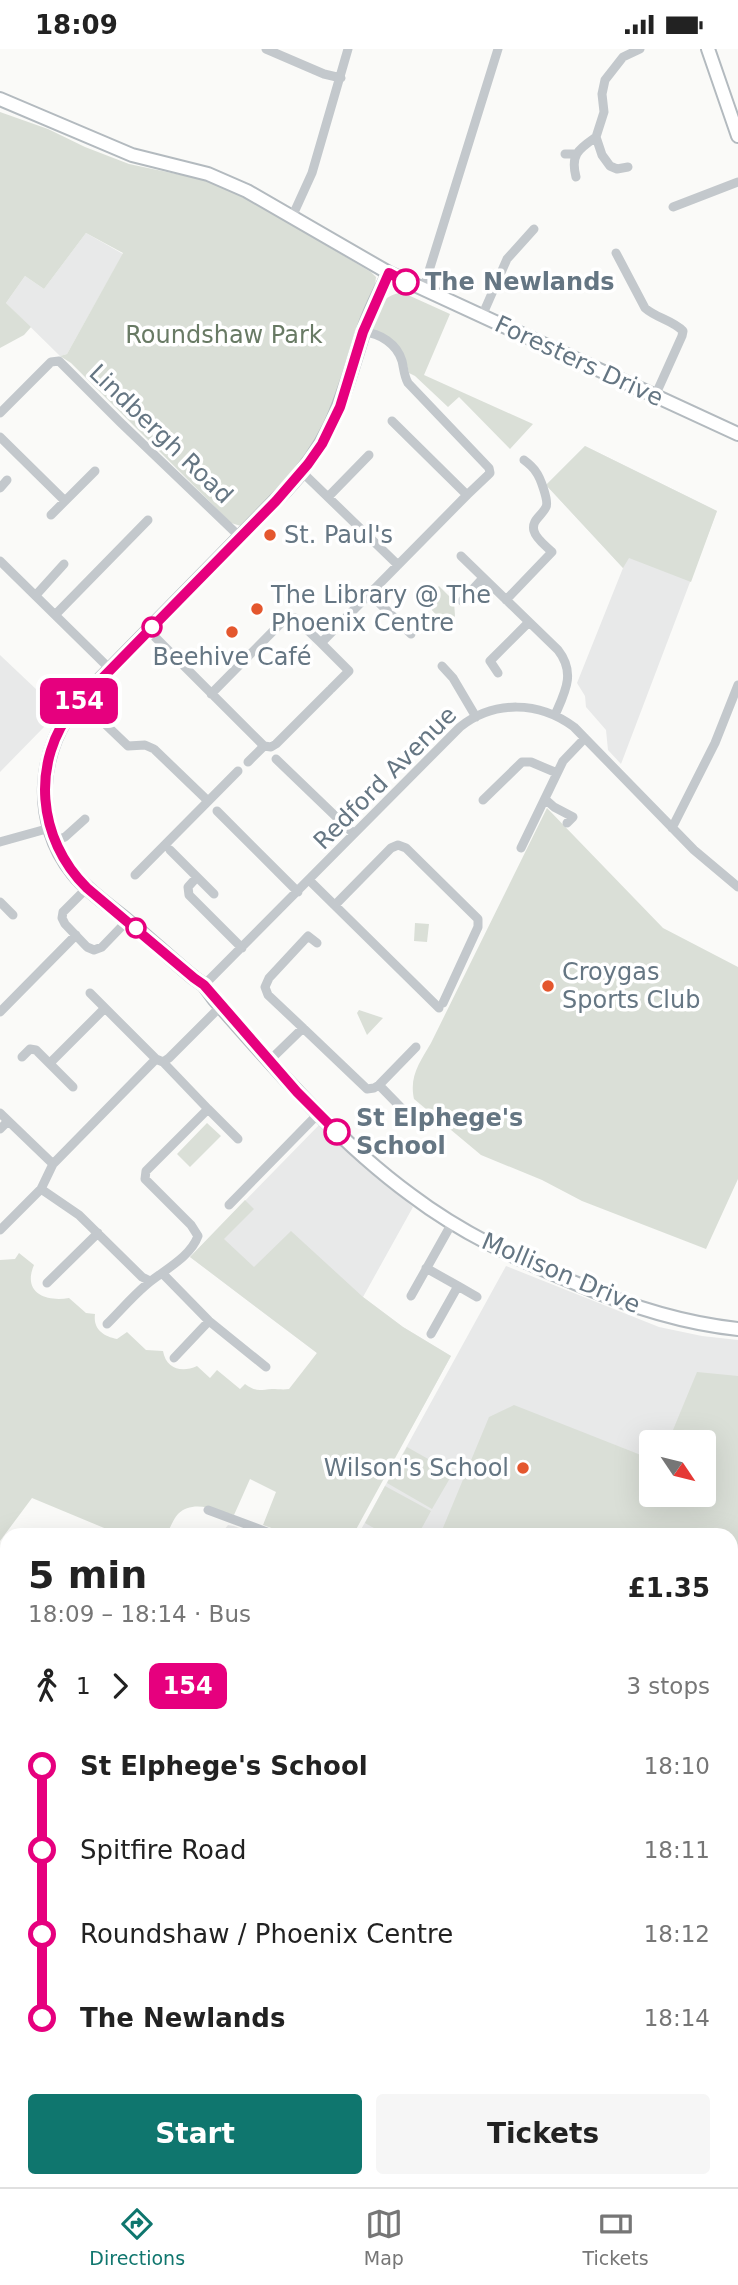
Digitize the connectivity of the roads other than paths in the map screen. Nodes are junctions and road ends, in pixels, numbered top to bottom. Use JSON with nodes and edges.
{"nodes":[{"id":1,"x":267,"y":49,"type":"edge"},
{"id":2,"x":348,"y":49,"type":"edge"},
{"id":3,"x":498,"y":49,"type":"edge"},
{"id":4,"x":640,"y":49,"type":"edge"},
{"id":5,"x":708,"y":49,"type":"edge"},
{"id":6,"x":341,"y":78,"type":"junction"},
{"id":7,"x":0,"y":99,"type":"edge"},
{"id":8,"x":738,"y":136,"type":"edge"},
{"id":9,"x":596,"y":137,"type":"junction"},
{"id":10,"x":565,"y":153,"type":"dead end"},
{"id":11,"x":576,"y":155,"type":"junction"},
{"id":12,"x":628,"y":167,"type":"dead end"},
{"id":13,"x":576,"y":177,"type":"dead end"},
{"id":14,"x":738,"y":182,"type":"edge"},
{"id":15,"x":673,"y":207,"type":"dead end"},
{"id":16,"x":292,"y":218,"type":"junction"},
{"id":17,"x":534,"y":229,"type":"dead end"},
{"id":18,"x":617,"y":253,"type":"dead end"},
{"id":19,"x":389,"y":273,"type":"junction"},
{"id":20,"x":423,"y":289,"type":"junction"},
{"id":21,"x":482,"y":316,"type":"junction"},
{"id":22,"x":363,"y":332,"type":"junction"},
{"id":23,"x":655,"y":396,"type":"junction"},
{"id":24,"x":0,"y":413,"type":"edge"},
{"id":25,"x":392,"y":421,"type":"dead end"},
{"id":26,"x":738,"y":434,"type":"edge"},
{"id":27,"x":0,"y":437,"type":"edge"},
{"id":28,"x":369,"y":455,"type":"dead end"},
{"id":29,"x":524,"y":460,"type":"dead end"},
{"id":30,"x":95,"y":471,"type":"dead end"},
{"id":31,"x":302,"y":472,"type":"junction"},
{"id":32,"x":7,"y":480,"type":"dead end"},
{"id":33,"x":0,"y":488,"type":"edge"},
{"id":34,"x":467,"y":495,"type":"junction"},
{"id":35,"x":328,"y":497,"type":"junction"},
{"id":36,"x":65,"y":501,"type":"junction"},
{"id":37,"x":51,"y":515,"type":"dead end"},
{"id":38,"x":148,"y":520,"type":"dead end"},
{"id":39,"x":240,"y":537,"type":"junction"},
{"id":40,"x":461,"y":556,"type":"dead end"},
{"id":41,"x":0,"y":561,"type":"edge"},
{"id":42,"x":64,"y":564,"type":"dead end"},
{"id":43,"x":398,"y":565,"type":"junction"},
{"id":44,"x":483,"y":578,"type":"junction"},
{"id":45,"x":370,"y":594,"type":"junction"},
{"id":46,"x":36,"y":595,"type":"junction"},
{"id":47,"x":506,"y":600,"type":"junction"},
{"id":48,"x":461,"y":601,"type":"dead end"},
{"id":49,"x":56,"y":614,"type":"junction"},
{"id":50,"x":529,"y":622,"type":"junction"},
{"id":51,"x":148,"y":630,"type":"junction"},
{"id":52,"x":411,"y":634,"type":"dead end"},
{"id":53,"x":321,"y":643,"type":"junction"},
{"id":54,"x":442,"y":666,"type":"dead end"},
{"id":55,"x":110,"y":669,"type":"junction"},
{"id":56,"x":498,"y":673,"type":"dead end"},
{"id":57,"x":738,"y":685,"type":"edge"},
{"id":58,"x":211,"y":694,"type":"junction"},
{"id":59,"x":80,"y":700,"type":"junction"},
{"id":60,"x":555,"y":715,"type":"junction"},
{"id":61,"x":476,"y":716,"type":"junction"},
{"id":62,"x":585,"y":738,"type":"junction"},
{"id":63,"x":264,"y":746,"type":"junction"},
{"id":64,"x":276,"y":759,"type":"dead end"},
{"id":65,"x":248,"y":762,"type":"dead end"},
{"id":66,"x":238,"y":771,"type":"dead end"},
{"id":67,"x":556,"y":773,"type":"junction"},
{"id":68,"x":545,"y":799,"type":"junction"},
{"id":69,"x":206,"y":800,"type":"junction"},
{"id":70,"x":483,"y":800,"type":"dead end"},
{"id":71,"x":217,"y":811,"type":"dead end"},
{"id":72,"x":85,"y":820,"type":"dead end"},
{"id":73,"x":567,"y":823,"type":"dead end"},
{"id":74,"x":50,"y":828,"type":"junction"},
{"id":75,"x":672,"y":828,"type":"junction"},
{"id":76,"x":354,"y":834,"type":"junction"},
{"id":77,"x":54,"y":841,"type":"junction"},
{"id":78,"x":0,"y":842,"type":"edge"},
{"id":79,"x":521,"y":848,"type":"dead end"},
{"id":80,"x":170,"y":850,"type":"dead end"},
{"id":81,"x":135,"y":876,"type":"dead end"},
{"id":82,"x":197,"y":877,"type":"junction"},
{"id":83,"x":310,"y":880,"type":"junction"},
{"id":84,"x":738,"y":887,"type":"edge"},
{"id":85,"x":87,"y":888,"type":"junction"},
{"id":86,"x":298,"y":892,"type":"junction"},
{"id":87,"x":214,"y":894,"type":"dead end"},
{"id":88,"x":0,"y":902,"type":"edge"},
{"id":89,"x":335,"y":905,"type":"junction"},
{"id":90,"x":13,"y":915,"type":"dead end"},
{"id":91,"x":127,"y":921,"type":"junction"},
{"id":92,"x":76,"y":935,"type":"junction"},
{"id":93,"x":317,"y":943,"type":"dead end"},
{"id":94,"x":242,"y":949,"type":"junction"},
{"id":95,"x":204,"y":985,"type":"junction"},
{"id":96,"x":90,"y":993,"type":"dead end"},
{"id":97,"x":221,"y":1006,"type":"junction"},
{"id":98,"x":105,"y":1008,"type":"junction"},
{"id":99,"x":0,"y":1012,"type":"edge"},
{"id":100,"x":303,"y":1028,"type":"junction"},
{"id":101,"x":416,"y":1047,"type":"dead end"},
{"id":102,"x":22,"y":1057,"type":"dead end"},
{"id":103,"x":159,"y":1060,"type":"junction"},
{"id":104,"x":270,"y":1061,"type":"junction"},
{"id":105,"x":50,"y":1063,"type":"junction"},
{"id":106,"x":379,"y":1085,"type":"junction"},
{"id":107,"x":74,"y":1087,"type":"dead end"},
{"id":108,"x":208,"y":1109,"type":"junction"},
{"id":109,"x":0,"y":1113,"type":"edge"},
{"id":110,"x":318,"y":1114,"type":"junction"},
{"id":111,"x":8,"y":1121,"type":"junction"},
{"id":112,"x":415,"y":1122,"type":"dead end"},
{"id":113,"x":0,"y":1129,"type":"edge"},
{"id":114,"x":238,"y":1139,"type":"dead end"},
{"id":115,"x":53,"y":1164,"type":"junction"},
{"id":116,"x":41,"y":1189,"type":"junction"},
{"id":117,"x":229,"y":1205,"type":"dead end"},
{"id":118,"x":452,"y":1223,"type":"junction"},
{"id":119,"x":0,"y":1230,"type":"edge"},
{"id":120,"x":98,"y":1233,"type":"junction"},
{"id":121,"x":426,"y":1268,"type":"junction"},
{"id":122,"x":163,"y":1274,"type":"junction"},
{"id":123,"x":150,"y":1281,"type":"junction"},
{"id":124,"x":47,"y":1283,"type":"dead end"},
{"id":125,"x":458,"y":1286,"type":"junction"},
{"id":126,"x":411,"y":1296,"type":"dead end"},
{"id":127,"x":477,"y":1297,"type":"dead end"},
{"id":128,"x":209,"y":1321,"type":"junction"},
{"id":129,"x":107,"y":1324,"type":"dead end"},
{"id":130,"x":738,"y":1329,"type":"edge"},
{"id":131,"x":431,"y":1334,"type":"dead end"},
{"id":132,"x":174,"y":1359,"type":"dead end"},
{"id":133,"x":266,"y":1367,"type":"dead end"},
{"id":134,"x":208,"y":1510,"type":"dead end"},
{"id":135,"x":256,"y":1528,"type":"edge"}],
"edges":[{"from":1,"to":6,"type":"street"},
{"from":2,"to":6,"type":"street"},
{"from":3,"to":20,"type":"street"},
{"from":4,"to":9,"type":"street"},
{"from":5,"to":8,"type":"main road"},
{"from":6,"to":16,"type":"street"},
{"from":7,"to":16,"type":"main road","name":"Foresters Drive"},
{"from":9,"to":11,"type":"street"},
{"from":9,"to":12,"type":"street"},
{"from":10,"to":11,"type":"street"},
{"from":11,"to":13,"type":"street"},
{"from":14,"to":15,"type":"street"},
{"from":16,"to":19,"type":"main road","name":"Foresters Drive"},
{"from":17,"to":21,"type":"street"},
{"from":18,"to":23,"type":"street"},
{"from":19,"to":20,"type":"main road","name":"Foresters Drive"},
{"from":19,"to":22,"type":"main road","name":"Mollison Drive"},
{"from":20,"to":21,"type":"main road","name":"Foresters Drive"},
{"from":21,"to":23,"type":"main road","name":"Foresters Drive"},
{"from":22,"to":31,"type":"main road","name":"Mollison Drive"},
{"from":22,"to":34,"type":"street"},
{"from":23,"to":26,"type":"main road","name":"Foresters Drive"},
{"from":24,"to":39,"type":"street","name":"Lindbergh Road"},
{"from":25,"to":34,"type":"street"},
{"from":27,"to":36,"type":"street"},
{"from":28,"to":35,"type":"street"},
{"from":29,"to":47,"type":"street"},
{"from":30,"to":36,"type":"street"},
{"from":31,"to":35,"type":"street"},
{"from":31,"to":39,"type":"main road","name":"Mollison Drive"},
{"from":32,"to":33,"type":"street"},
{"from":34,"to":43,"type":"street"},
{"from":35,"to":43,"type":"street"},
{"from":36,"to":37,"type":"street"},
{"from":38,"to":49,"type":"street"},
{"from":39,"to":51,"type":"main road","name":"Mollison Drive"},
{"from":40,"to":44,"type":"street"},
{"from":41,"to":46,"type":"street"},
{"from":42,"to":46,"type":"street"},
{"from":43,"to":45,"type":"street"},
{"from":44,"to":47,"type":"street"},
{"from":44,"to":48,"type":"street"},
{"from":45,"to":52,"type":"street"},
{"from":45,"to":53,"type":"street"},
{"from":46,"to":49,"type":"street"},
{"from":47,"to":50,"type":"street"},
{"from":49,"to":55,"type":"street"},
{"from":50,"to":56,"type":"street"},
{"from":50,"to":60,"type":"street"},
{"from":51,"to":55,"type":"main road","name":"Mollison Drive"},
{"from":51,"to":58,"type":"street"},
{"from":53,"to":58,"type":"street"},
{"from":53,"to":63,"type":"street"},
{"from":54,"to":61,"type":"street"},
{"from":55,"to":59,"type":"main road","name":"Mollison Drive"},
{"from":57,"to":75,"type":"street"},
{"from":58,"to":63,"type":"street"},
{"from":59,"to":69,"type":"street"},
{"from":59,"to":74,"type":"main road","name":"Mollison Drive"},
{"from":60,"to":61,"type":"street","name":"Redford Avenue"},
{"from":60,"to":62,"type":"street","name":"Redford Avenue"},
{"from":61,"to":76,"type":"street","name":"Redford Avenue"},
{"from":62,"to":67,"type":"street"},
{"from":62,"to":75,"type":"street","name":"Redford Avenue"},
{"from":63,"to":65,"type":"street"},
{"from":64,"to":76,"type":"street"},
{"from":66,"to":69,"type":"street"},
{"from":67,"to":68,"type":"street"},
{"from":67,"to":70,"type":"street"},
{"from":68,"to":73,"type":"street"},
{"from":68,"to":79,"type":"street"},
{"from":69,"to":81,"type":"street"},
{"from":71,"to":86,"type":"street"},
{"from":72,"to":77,"type":"street"},
{"from":74,"to":77,"type":"main road","name":"Mollison Drive"},
{"from":74,"to":78,"type":"street"},
{"from":75,"to":84,"type":"street","name":"Redford Avenue"},
{"from":76,"to":83,"type":"street","name":"Redford Avenue"},
{"from":77,"to":85,"type":"main road","name":"Mollison Drive"},
{"from":80,"to":82,"type":"street"},
{"from":82,"to":87,"type":"street"},
{"from":82,"to":94,"type":"street"},
{"from":83,"to":86,"type":"street","name":"Redford Avenue"},
{"from":83,"to":89,"type":"street"},
{"from":85,"to":91,"type":"main road","name":"Mollison Drive"},
{"from":85,"to":92,"type":"street"},
{"from":86,"to":94,"type":"street","name":"Redford Avenue"},
{"from":88,"to":90,"type":"street"},
{"from":89,"to":89,"type":"street"},
{"from":91,"to":92,"type":"street"},
{"from":91,"to":95,"type":"main road","name":"Mollison Drive"},
{"from":92,"to":99,"type":"street"},
{"from":93,"to":100,"type":"street"},
{"from":94,"to":95,"type":"street","name":"Redford Avenue"},
{"from":95,"to":97,"type":"main road","name":"Mollison Drive"},
{"from":96,"to":98,"type":"street"},
{"from":97,"to":103,"type":"street"},
{"from":97,"to":104,"type":"main road","name":"Mollison Drive"},
{"from":98,"to":103,"type":"street"},
{"from":98,"to":105,"type":"street"},
{"from":100,"to":104,"type":"street"},
{"from":100,"to":106,"type":"street"},
{"from":101,"to":106,"type":"street"},
{"from":102,"to":105,"type":"street"},
{"from":103,"to":108,"type":"street"},
{"from":103,"to":115,"type":"street"},
{"from":104,"to":110,"type":"main road","name":"Mollison Drive"},
{"from":105,"to":107,"type":"street"},
{"from":106,"to":112,"type":"street"},
{"from":108,"to":114,"type":"street"},
{"from":108,"to":122,"type":"street"},
{"from":109,"to":111,"type":"street"},
{"from":110,"to":117,"type":"street"},
{"from":110,"to":118,"type":"main road","name":"Mollison Drive"},
{"from":111,"to":113,"type":"street"},
{"from":111,"to":115,"type":"street"},
{"from":115,"to":116,"type":"street"},
{"from":116,"to":119,"type":"street"},
{"from":116,"to":120,"type":"street"},
{"from":118,"to":121,"type":"street"},
{"from":118,"to":130,"type":"main road","name":"Mollison Drive"},
{"from":120,"to":123,"type":"street"},
{"from":120,"to":124,"type":"street"},
{"from":121,"to":125,"type":"street"},
{"from":121,"to":126,"type":"street"},
{"from":122,"to":123,"type":"street"},
{"from":122,"to":128,"type":"street"},
{"from":123,"to":129,"type":"street"},
{"from":125,"to":127,"type":"street"},
{"from":125,"to":131,"type":"street"},
{"from":128,"to":132,"type":"street"},
{"from":128,"to":133,"type":"street"},
{"from":134,"to":135,"type":"street"}]}
